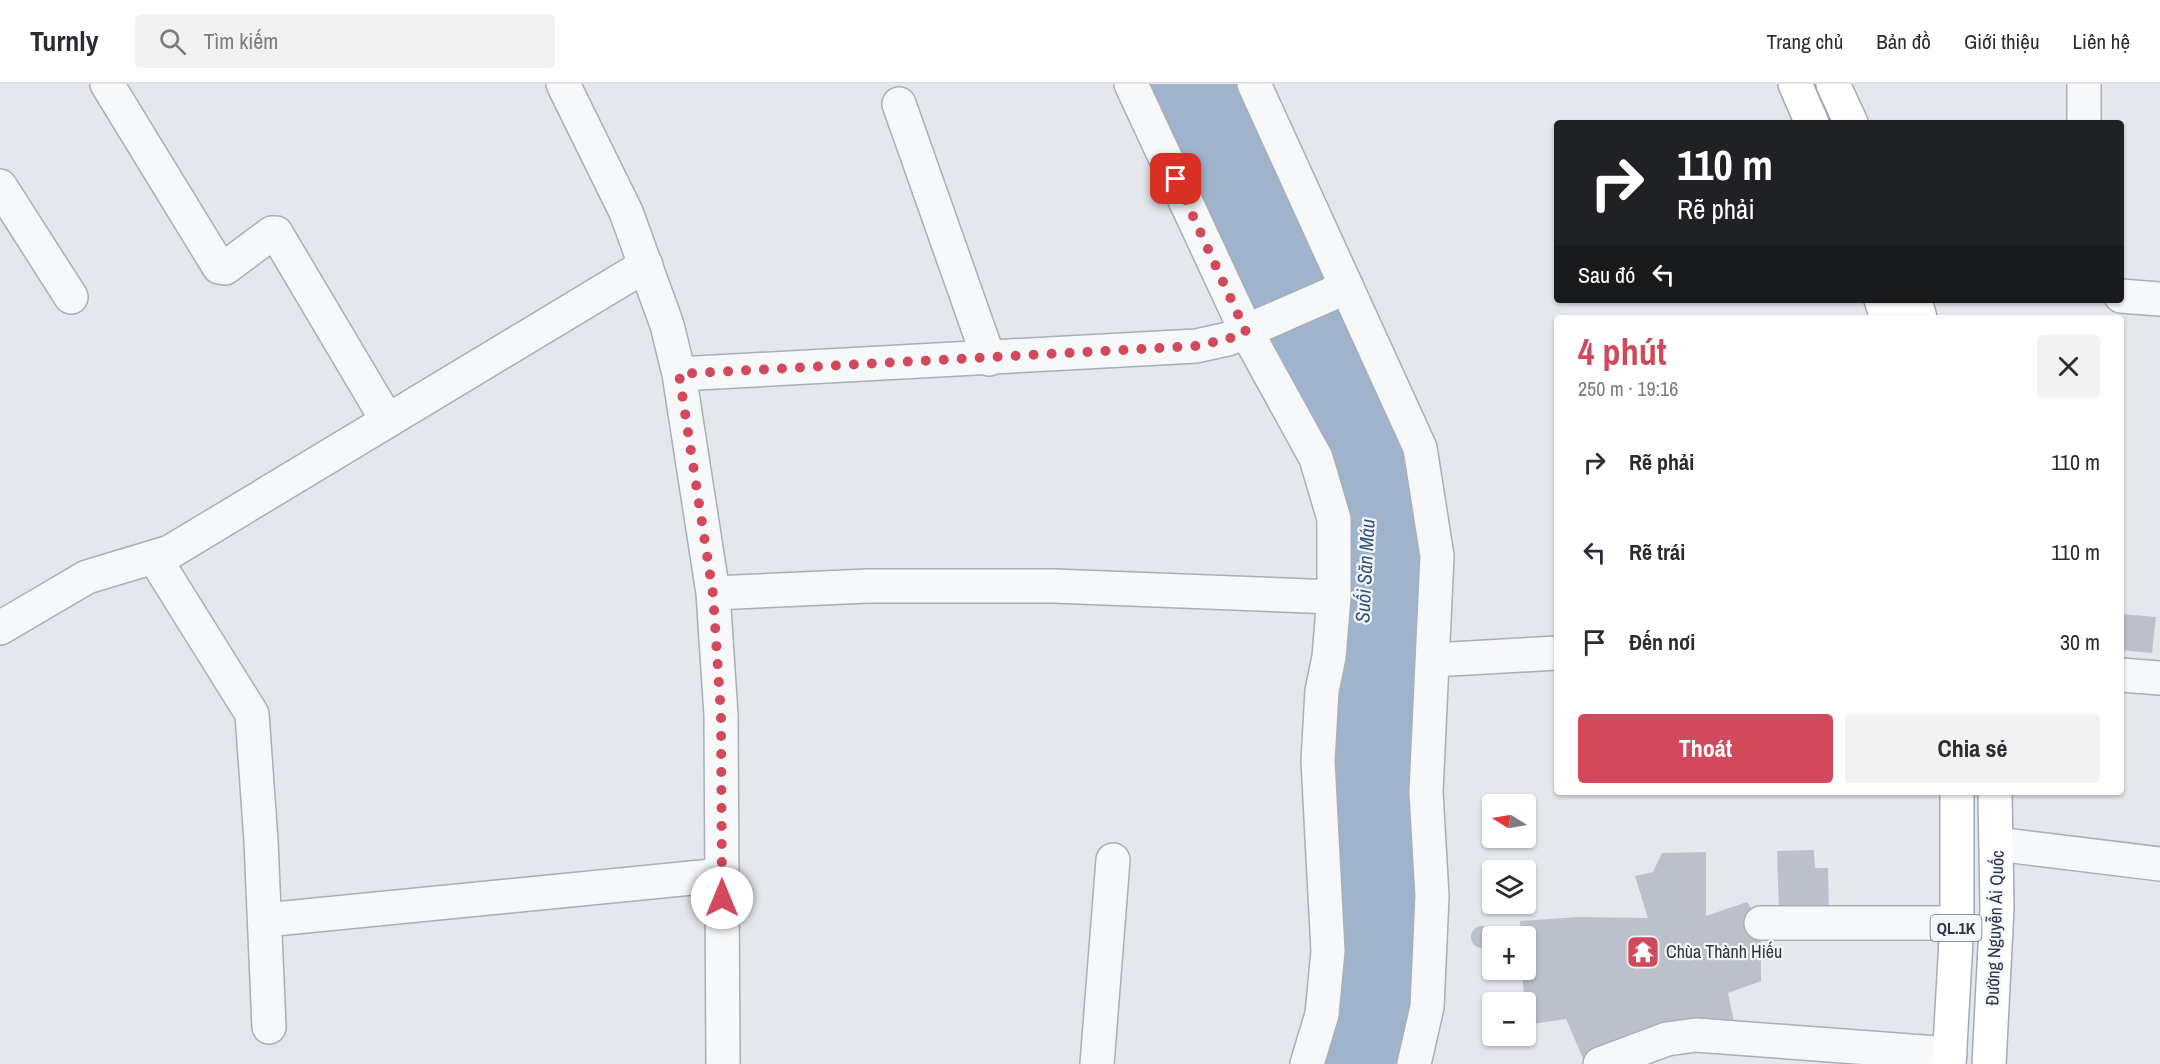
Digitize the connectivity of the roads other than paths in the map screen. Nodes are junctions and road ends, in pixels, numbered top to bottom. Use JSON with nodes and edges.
{"nodes":[{"id":1,"x":107,"y":84,"type":"edge"},
{"id":2,"x":563,"y":84,"type":"edge"},
{"id":3,"x":1131,"y":84,"type":"edge"},
{"id":4,"x":1254,"y":84,"type":"edge"},
{"id":5,"x":1795,"y":84,"type":"edge"},
{"id":6,"x":1833,"y":84,"type":"edge"},
{"id":7,"x":2084,"y":84,"type":"edge"},
{"id":8,"x":898,"y":104,"type":"dead end"},
{"id":9,"x":1811,"y":120,"type":"edge"},
{"id":10,"x":1850,"y":120,"type":"edge"},
{"id":11,"x":2084,"y":120,"type":"edge"},
{"id":12,"x":0,"y":186,"type":"edge"},
{"id":13,"x":646,"y":265,"type":"junction"},
{"id":14,"x":1347,"y":287,"type":"junction"},
{"id":15,"x":2124,"y":296,"type":"edge"},
{"id":16,"x":71,"y":297,"type":"dead end"},
{"id":17,"x":2160,"y":299,"type":"edge"},
{"id":18,"x":1246,"y":332,"type":"junction"},
{"id":19,"x":989,"y":359,"type":"junction"},
{"id":20,"x":679,"y":374,"type":"junction"},
{"id":21,"x":387,"y":420,"type":"junction"},
{"id":22,"x":154,"y":557,"type":"junction"},
{"id":23,"x":713,"y":594,"type":"junction"},
{"id":24,"x":1334,"y":597,"type":"junction"},
{"id":25,"x":0,"y":628,"type":"edge"},
{"id":26,"x":1554,"y":653,"type":"edge"},
{"id":27,"x":1433,"y":660,"type":"junction"},
{"id":28,"x":2124,"y":675,"type":"edge"},
{"id":29,"x":2160,"y":678,"type":"edge"},
{"id":30,"x":1957,"y":795,"type":"edge"},
{"id":31,"x":1995,"y":795,"type":"edge"},
{"id":32,"x":1997,"y":844,"type":"junction"},
{"id":33,"x":1113,"y":860,"type":"dead end"},
{"id":34,"x":2160,"y":864,"type":"edge"},
{"id":35,"x":722,"y":875,"type":"junction"},
{"id":36,"x":265,"y":920,"type":"junction"},
{"id":37,"x":1761,"y":923,"type":"dead end"},
{"id":38,"x":1956,"y":923,"type":"junction"},
{"id":39,"x":269,"y":1027,"type":"dead end"},
{"id":40,"x":1949,"y":1059,"type":"edge"},
{"id":41,"x":723,"y":1064,"type":"edge"},
{"id":42,"x":1097,"y":1064,"type":"edge"},
{"id":43,"x":1307,"y":1064,"type":"edge"},
{"id":44,"x":1414,"y":1064,"type":"edge"},
{"id":45,"x":1600,"y":1064,"type":"edge"},
{"id":46,"x":1989,"y":1064,"type":"edge"}],
"edges":[{"from":1,"to":21,"type":"street"},
{"from":2,"to":13,"type":"street"},
{"from":3,"to":18,"type":"street"},
{"from":4,"to":14,"type":"street"},
{"from":5,"to":9,"type":"main road"},
{"from":6,"to":10,"type":"main road"},
{"from":7,"to":11,"type":"street"},
{"from":8,"to":19,"type":"street"},
{"from":12,"to":16,"type":"street"},
{"from":13,"to":20,"type":"street"},
{"from":13,"to":21,"type":"street"},
{"from":14,"to":18,"type":"street"},
{"from":14,"to":27,"type":"street"},
{"from":15,"to":17,"type":"street"},
{"from":18,"to":19,"type":"street"},
{"from":18,"to":24,"type":"street"},
{"from":19,"to":20,"type":"street"},
{"from":20,"to":23,"type":"street"},
{"from":21,"to":22,"type":"street"},
{"from":22,"to":25,"type":"street"},
{"from":22,"to":36,"type":"street"},
{"from":23,"to":24,"type":"street"},
{"from":23,"to":35,"type":"street"},
{"from":24,"to":43,"type":"street"},
{"from":26,"to":27,"type":"street"},
{"from":27,"to":44,"type":"street"},
{"from":28,"to":29,"type":"street"},
{"from":30,"to":38,"type":"main road","number":"QL.1K"},
{"from":31,"to":32,"type":"main road","name":"Đường Nguyễn Ái Quốc","number":"QL.1K"},
{"from":32,"to":34,"type":"street"},
{"from":32,"to":46,"type":"main road","name":"Đường Nguyễn Ái Quốc","number":"QL.1K"},
{"from":33,"to":42,"type":"street"},
{"from":35,"to":36,"type":"street"},
{"from":35,"to":41,"type":"street"},
{"from":36,"to":39,"type":"street"},
{"from":37,"to":38,"type":"street"},
{"from":38,"to":40,"type":"main road","number":"QL.1K"},
{"from":40,"to":45,"type":"street"}]}
